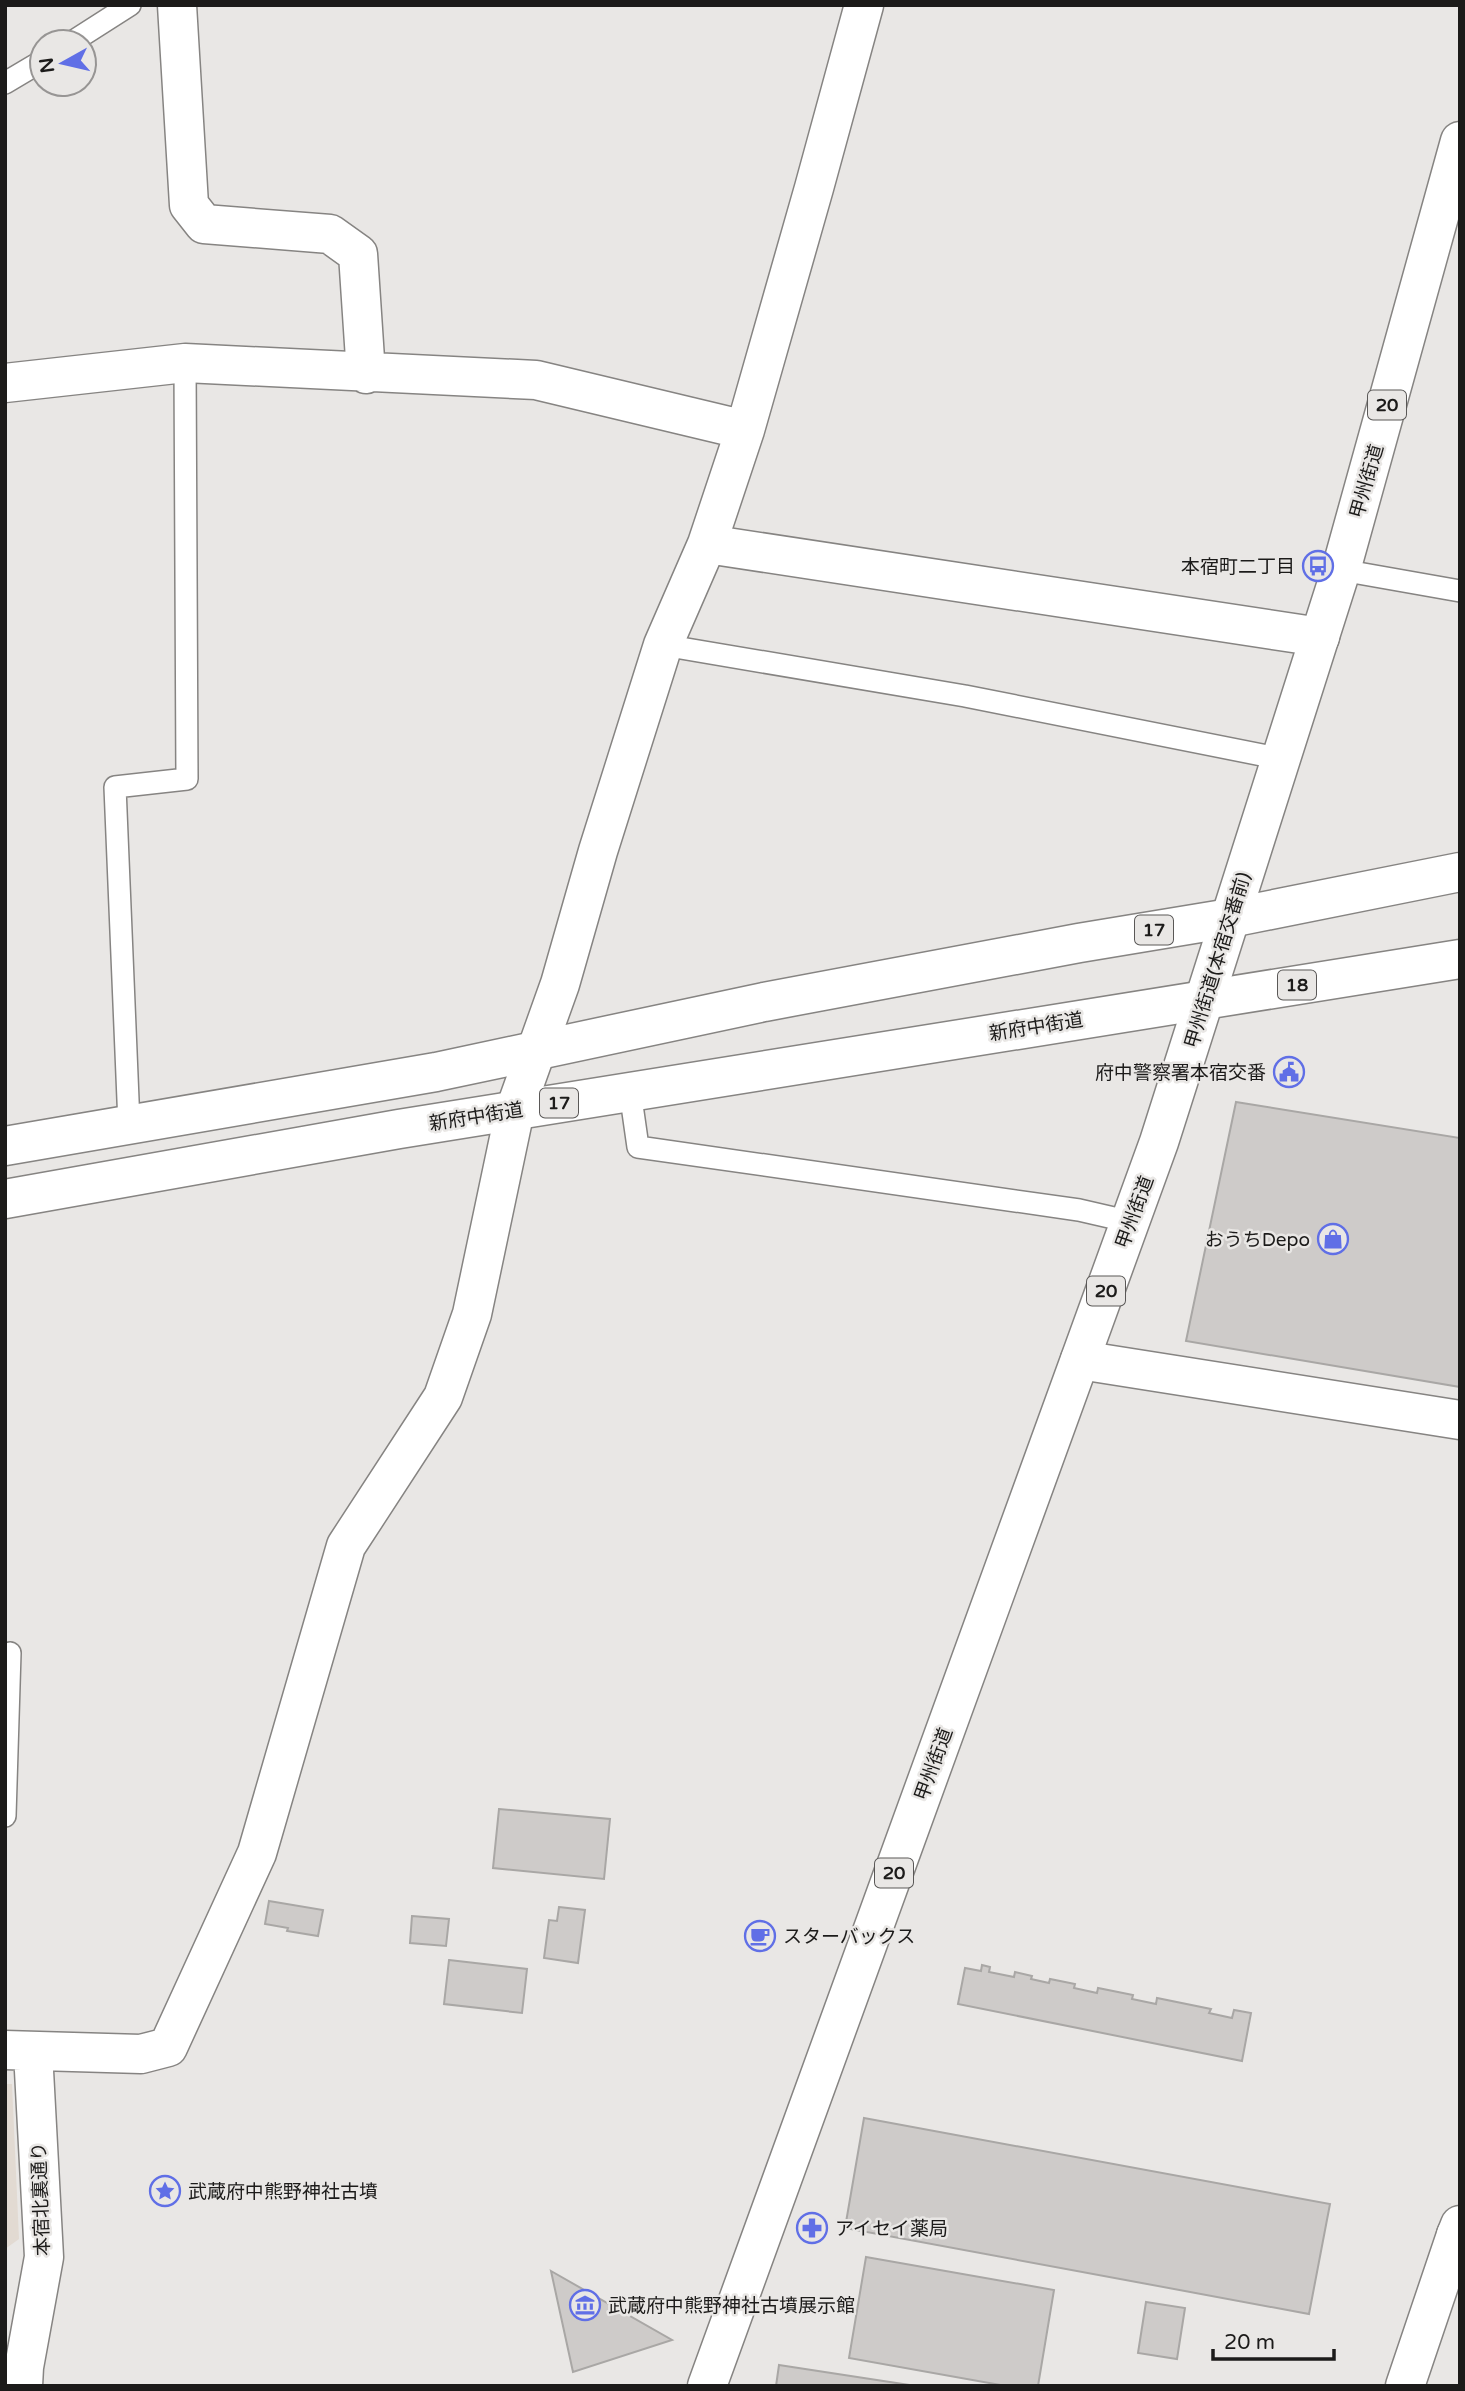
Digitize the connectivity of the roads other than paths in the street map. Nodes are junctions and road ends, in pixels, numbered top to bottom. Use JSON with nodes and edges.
{"nodes":[{"id":1,"x":130,"y":5,"type":"edge"},
{"id":2,"x":177,"y":5,"type":"edge"},
{"id":3,"x":864,"y":5,"type":"edge"},
{"id":4,"x":94,"y":28,"type":"edge"},
{"id":5,"x":28,"y":69,"type":"edge"},
{"id":6,"x":5,"y":83,"type":"edge"},
{"id":7,"x":1460,"y":141,"type":"edge"},
{"id":8,"x":186,"y":363,"type":"junction"},
{"id":9,"x":366,"y":374,"type":"junction"},
{"id":10,"x":5,"y":383,"type":"edge"},
{"id":11,"x":744,"y":430,"type":"junction"},
{"id":12,"x":707,"y":544,"type":"junction"},
{"id":13,"x":1341,"y":570,"type":"junction"},
{"id":14,"x":1460,"y":591,"type":"edge"},
{"id":15,"x":1320,"y":636,"type":"junction"},
{"id":16,"x":663,"y":645,"type":"junction"},
{"id":17,"x":1279,"y":769,"type":"junction"},
{"id":18,"x":1460,"y":872,"type":"edge"},
{"id":19,"x":1230,"y":918,"type":"junction"},
{"id":20,"x":1460,"y":959,"type":"edge"},
{"id":21,"x":1205,"y":1000,"type":"junction"},
{"id":22,"x":536,"y":1050,"type":"junction"},
{"id":23,"x":630,"y":1091,"type":"junction"},
{"id":24,"x":515,"y":1110,"type":"junction"},
{"id":25,"x":129,"y":1124,"type":"junction"},
{"id":26,"x":1159,"y":1142,"type":"joint"},
{"id":27,"x":5,"y":1146,"type":"edge"},
{"id":28,"x":5,"y":1199,"type":"edge"},
{"id":29,"x":1131,"y":1222,"type":"junction"},
{"id":30,"x":1080,"y":1360,"type":"junction"},
{"id":31,"x":1460,"y":1420,"type":"edge"},
{"id":32,"x":10,"y":1653,"type":"dead end"},
{"id":33,"x":5,"y":1816,"type":"edge"},
{"id":34,"x":19,"y":2051,"type":"edge"},
{"id":35,"x":1458,"y":2232,"type":"edge"},
{"id":36,"x":23,"y":2386,"type":"edge"},
{"id":37,"x":707,"y":2386,"type":"edge"},
{"id":38,"x":1405,"y":2386,"type":"edge"}],
"edges":[{"from":1,"to":4,"type":"lane"},
{"from":2,"to":9,"type":"main road"},
{"from":3,"to":11,"type":"main road"},
{"from":5,"to":6,"type":"lane"},
{"from":7,"to":13,"type":"main road","name":"甲州街道","number":"20"},
{"from":8,"to":9,"type":"main road"},
{"from":8,"to":10,"type":"main road"},
{"from":8,"to":25,"type":"lane"},
{"from":9,"to":11,"type":"main road"},
{"from":11,"to":12,"type":"main road"},
{"from":12,"to":15,"type":"main road"},
{"from":12,"to":16,"type":"main road"},
{"from":13,"to":14,"type":"lane"},
{"from":13,"to":15,"type":"main road","name":"甲州街道","number":"20"},
{"from":15,"to":17,"type":"main road","name":"甲州街道","number":"20"},
{"from":16,"to":17,"type":"lane"},
{"from":16,"to":22,"type":"main road"},
{"from":17,"to":19,"type":"main road","name":"甲州街道(本宿交番前)","number":"20"},
{"from":18,"to":19,"type":"main road"},
{"from":19,"to":21,"type":"main road","name":"甲州街道(本宿交番前)","number":"20"},
{"from":19,"to":22,"type":"main road","number":"17"},
{"from":20,"to":21,"type":"main road","number":"18"},
{"from":21,"to":23,"type":"main road","name":"新府中街道","number":"17"},
{"from":21,"to":26,"type":"main road","name":"甲州街道(本宿交番前)","number":"20"},
{"from":22,"to":24,"type":"main road"},
{"from":22,"to":25,"type":"main road","number":"17"},
{"from":23,"to":24,"type":"main road","name":"新府中街道","number":"17"},
{"from":23,"to":29,"type":"lane"},
{"from":24,"to":28,"type":"main road","name":"新府中街道","number":"17"},
{"from":24,"to":34,"type":"main road"},
{"from":25,"to":27,"type":"main road","number":"17"},
{"from":26,"to":29,"type":"main road","name":"甲州街道","number":"20"},
{"from":29,"to":30,"type":"main road","name":"甲州街道","number":"20"},
{"from":30,"to":31,"type":"main road"},
{"from":30,"to":37,"type":"main road","name":"甲州街道","number":"20"},
{"from":32,"to":33,"type":"lane"},
{"from":34,"to":36,"type":"main road","name":"本宿北裏通り"},
{"from":35,"to":38,"type":"main road"}]}
